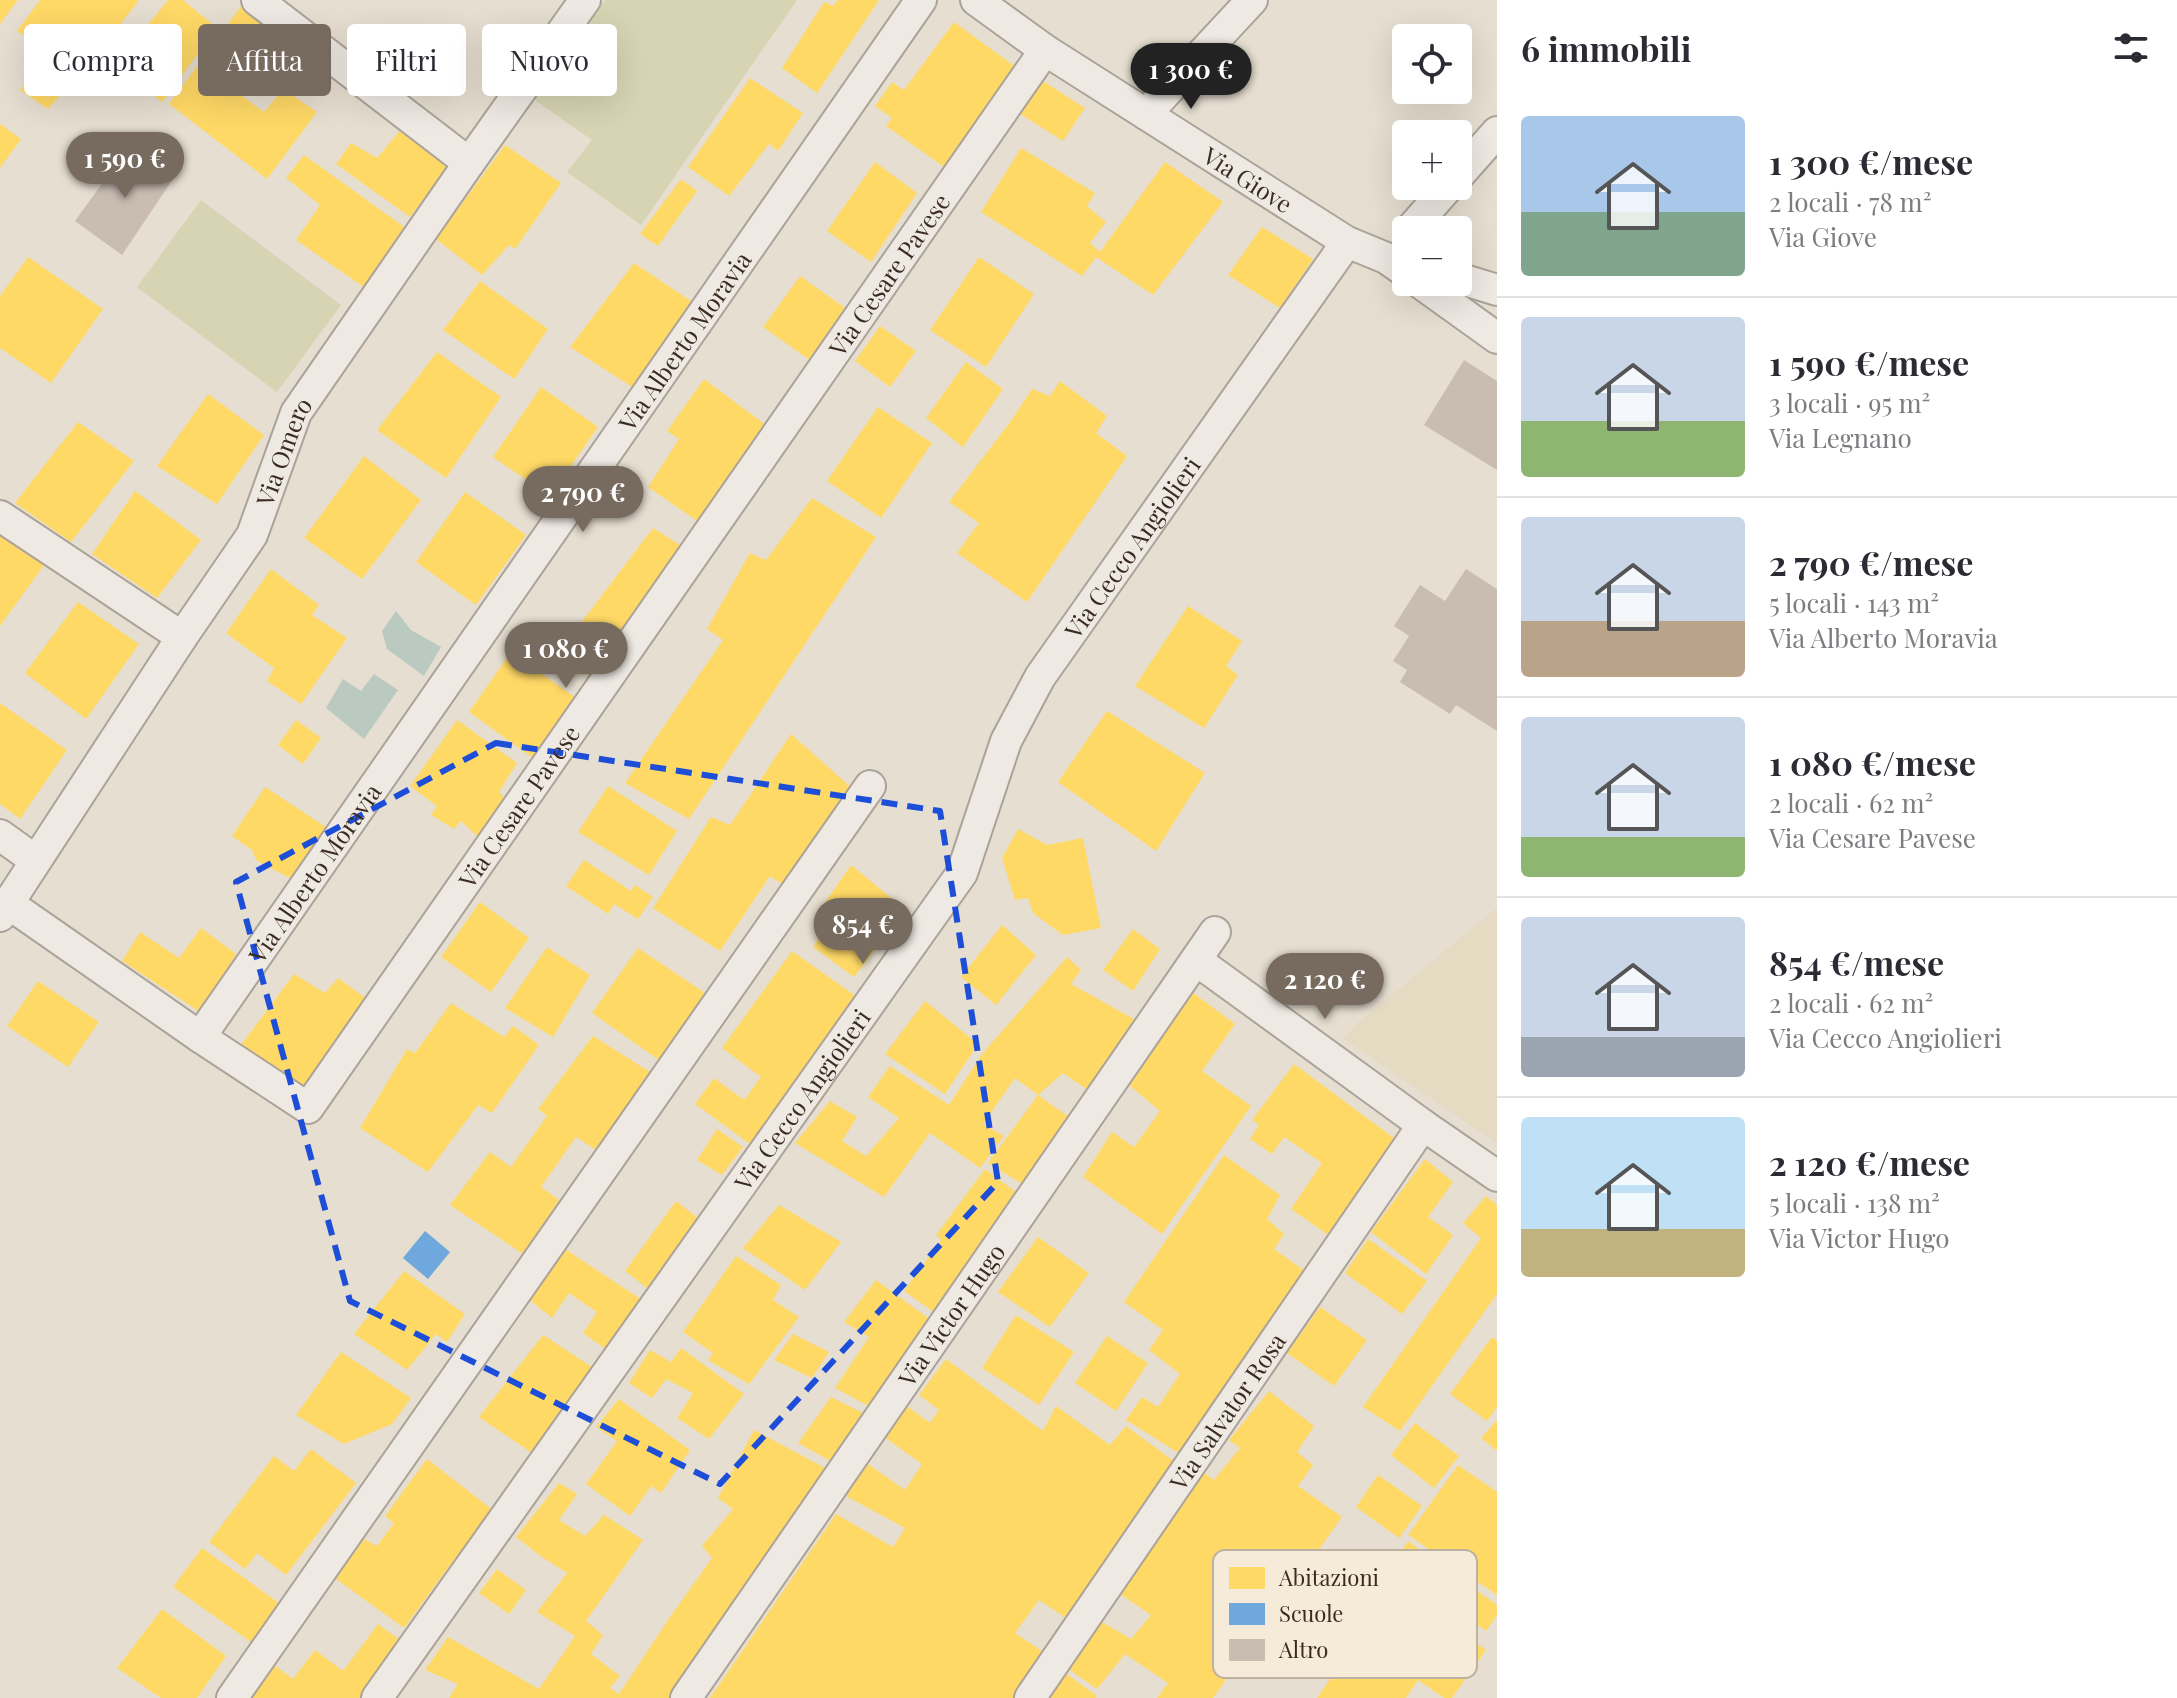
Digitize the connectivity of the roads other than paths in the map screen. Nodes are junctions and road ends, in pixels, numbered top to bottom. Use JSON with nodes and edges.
{"nodes":[{"id":1,"x":257,"y":0,"type":"edge"},
{"id":2,"x":585,"y":0,"type":"edge"},
{"id":3,"x":921,"y":0,"type":"edge"},
{"id":4,"x":976,"y":0,"type":"edge"},
{"id":5,"x":1252,"y":0,"type":"edge"},
{"id":6,"x":1045,"y":50,"type":"junction"},
{"id":7,"x":1146,"y":114,"type":"junction"},
{"id":8,"x":1497,"y":132,"type":"edge"},
{"id":9,"x":1472,"y":160,"type":"edge"},
{"id":10,"x":469,"y":163,"type":"junction"},
{"id":11,"x":1437,"y":200,"type":"edge"},
{"id":12,"x":1422,"y":216,"type":"edge"},
{"id":13,"x":1347,"y":242,"type":"junction"},
{"id":14,"x":1392,"y":261,"type":"edge"},
{"id":15,"x":1472,"y":282,"type":"edge"},
{"id":16,"x":1497,"y":290,"type":"edge"},
{"id":17,"x":1438,"y":296,"type":"edge"},
{"id":18,"x":1497,"y":338,"type":"edge"},
{"id":19,"x":0,"y":516,"type":"edge"},
{"id":20,"x":182,"y":637,"type":"junction"},
{"id":21,"x":870,"y":786,"type":"dead end"},
{"id":22,"x":0,"y":835,"type":"edge"},
{"id":23,"x":35,"y":860,"type":"junction"},
{"id":24,"x":5,"y":910,"type":"edge"},
{"id":25,"x":1215,"y":932,"type":"dead end"},
{"id":26,"x":1196,"y":960,"type":"junction"},
{"id":27,"x":200,"y":1037,"type":"junction"},
{"id":28,"x":1423,"y":1125,"type":"junction"},
{"id":29,"x":1497,"y":1176,"type":"edge"},
{"id":30,"x":232,"y":1698,"type":"edge"},
{"id":31,"x":377,"y":1698,"type":"edge"},
{"id":32,"x":686,"y":1698,"type":"edge"},
{"id":33,"x":1030,"y":1698,"type":"edge"}],
"edges":[{"from":1,"to":10,"type":"street"},
{"from":2,"to":10,"type":"street","name":"Via Omero"},
{"from":3,"to":27,"type":"street","name":"Via Alberto Moravia"},
{"from":4,"to":6,"type":"street","name":"Via Giove"},
{"from":5,"to":7,"type":"street"},
{"from":6,"to":7,"type":"street","name":"Via Giove"},
{"from":6,"to":27,"type":"street","name":"Via Cesare Pavese"},
{"from":7,"to":13,"type":"street","name":"Via Giove"},
{"from":8,"to":9,"type":"street"},
{"from":10,"to":20,"type":"street","name":"Via Omero"},
{"from":11,"to":12,"type":"street"},
{"from":13,"to":14,"type":"street","name":"Via Giove"},
{"from":13,"to":31,"type":"street","name":"Via Cecco Angiolieri"},
{"from":15,"to":16,"type":"street"},
{"from":17,"to":18,"type":"street"},
{"from":19,"to":20,"type":"street"},
{"from":20,"to":23,"type":"street","name":"Via Omero"},
{"from":21,"to":30,"type":"street"},
{"from":22,"to":23,"type":"street"},
{"from":23,"to":24,"type":"street","name":"Via Omero"},
{"from":24,"to":27,"type":"street","name":"Via Cesare Pavese"},
{"from":25,"to":26,"type":"street","name":"Via Victor Hugo"},
{"from":26,"to":28,"type":"street"},
{"from":26,"to":32,"type":"street","name":"Via Victor Hugo"},
{"from":28,"to":29,"type":"street"},
{"from":28,"to":33,"type":"street","name":"Via Salvator Rosa"}]}
